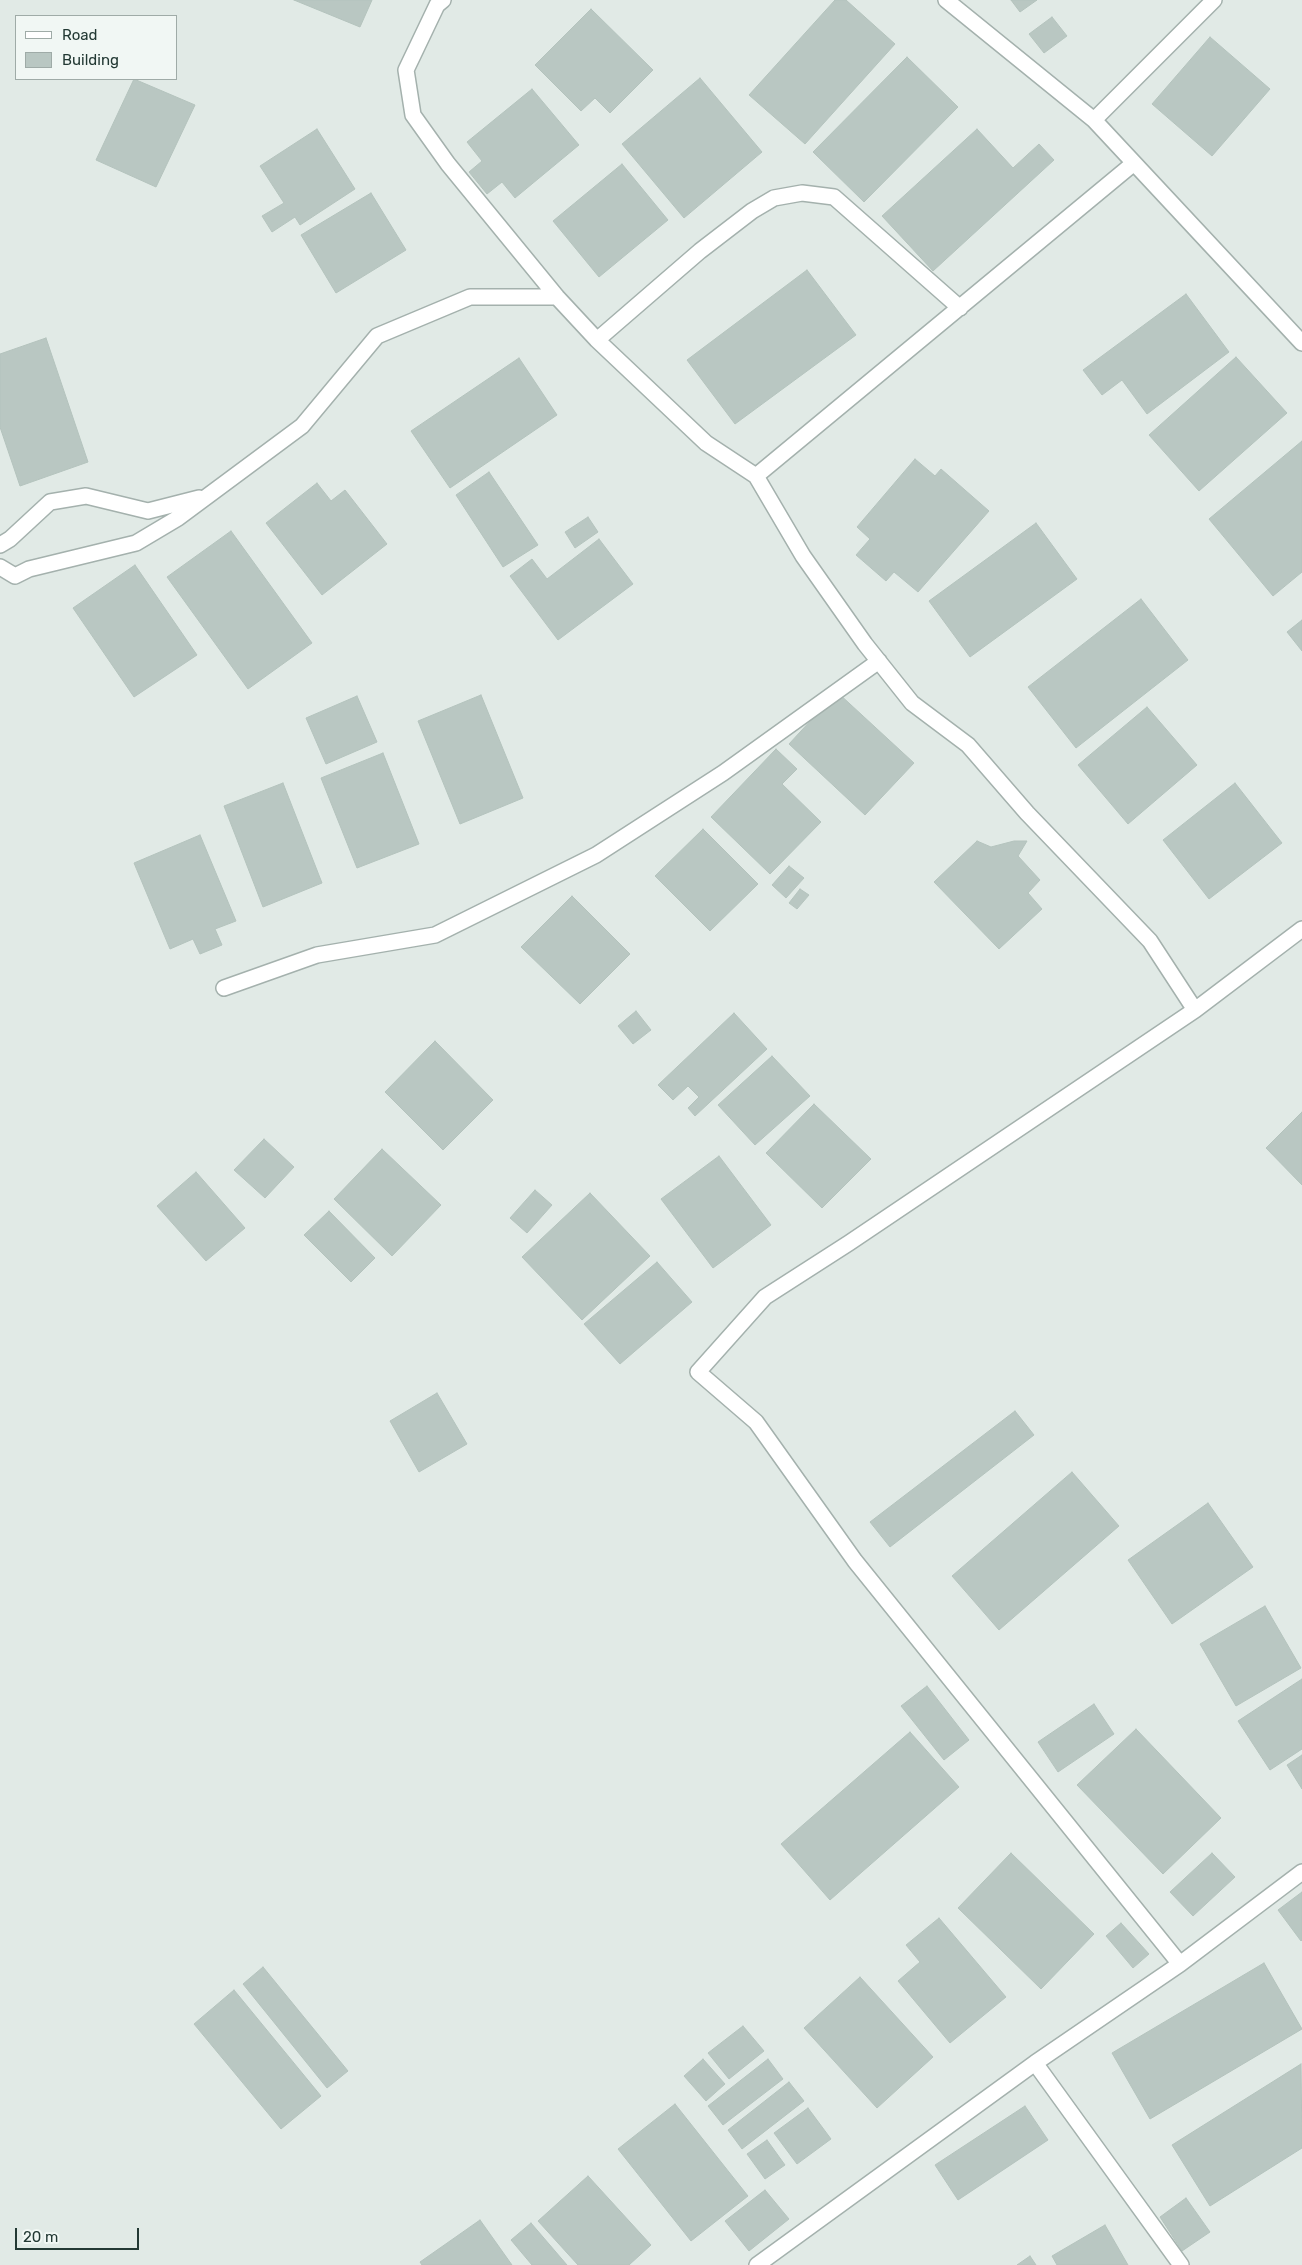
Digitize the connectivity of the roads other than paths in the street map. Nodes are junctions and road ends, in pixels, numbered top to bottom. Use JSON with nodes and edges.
{"nodes":[{"id":1,"x":443,"y":0,"type":"edge"},
{"id":2,"x":946,"y":0,"type":"edge"},
{"id":3,"x":1214,"y":0,"type":"edge"},
{"id":4,"x":1094,"y":120,"type":"junction"},
{"id":5,"x":1134,"y":163,"type":"junction"},
{"id":6,"x":557,"y":297,"type":"junction"},
{"id":7,"x":960,"y":308,"type":"junction"},
{"id":8,"x":597,"y":340,"type":"junction"},
{"id":9,"x":1302,"y":344,"type":"edge"},
{"id":10,"x":756,"y":476,"type":"junction"},
{"id":11,"x":205,"y":497,"type":"junction"},
{"id":12,"x":0,"y":544,"type":"edge"},
{"id":13,"x":0,"y":567,"type":"edge"},
{"id":14,"x":879,"y":661,"type":"junction"},
{"id":15,"x":1302,"y":929,"type":"edge"},
{"id":16,"x":224,"y":988,"type":"dead end"},
{"id":17,"x":1195,"y":1010,"type":"junction"},
{"id":18,"x":1302,"y":1872,"type":"edge"},
{"id":19,"x":1180,"y":1964,"type":"junction"},
{"id":20,"x":1035,"y":2064,"type":"junction"},
{"id":21,"x":757,"y":2265,"type":"edge"},
{"id":22,"x":1181,"y":2265,"type":"edge"}],
"edges":[{"from":1,"to":6,"type":"street"},
{"from":2,"to":4,"type":"street"},
{"from":3,"to":4,"type":"street"},
{"from":4,"to":5,"type":"street"},
{"from":5,"to":7,"type":"street"},
{"from":5,"to":9,"type":"street"},
{"from":6,"to":8,"type":"street"},
{"from":6,"to":11,"type":"street"},
{"from":7,"to":8,"type":"street"},
{"from":7,"to":10,"type":"street"},
{"from":8,"to":10,"type":"street"},
{"from":10,"to":14,"type":"street"},
{"from":11,"to":12,"type":"street"},
{"from":11,"to":13,"type":"street"},
{"from":14,"to":16,"type":"street"},
{"from":14,"to":17,"type":"street"},
{"from":15,"to":17,"type":"street"},
{"from":17,"to":19,"type":"street"},
{"from":18,"to":19,"type":"street"},
{"from":19,"to":20,"type":"street"},
{"from":20,"to":21,"type":"street"},
{"from":20,"to":22,"type":"street"}]}
